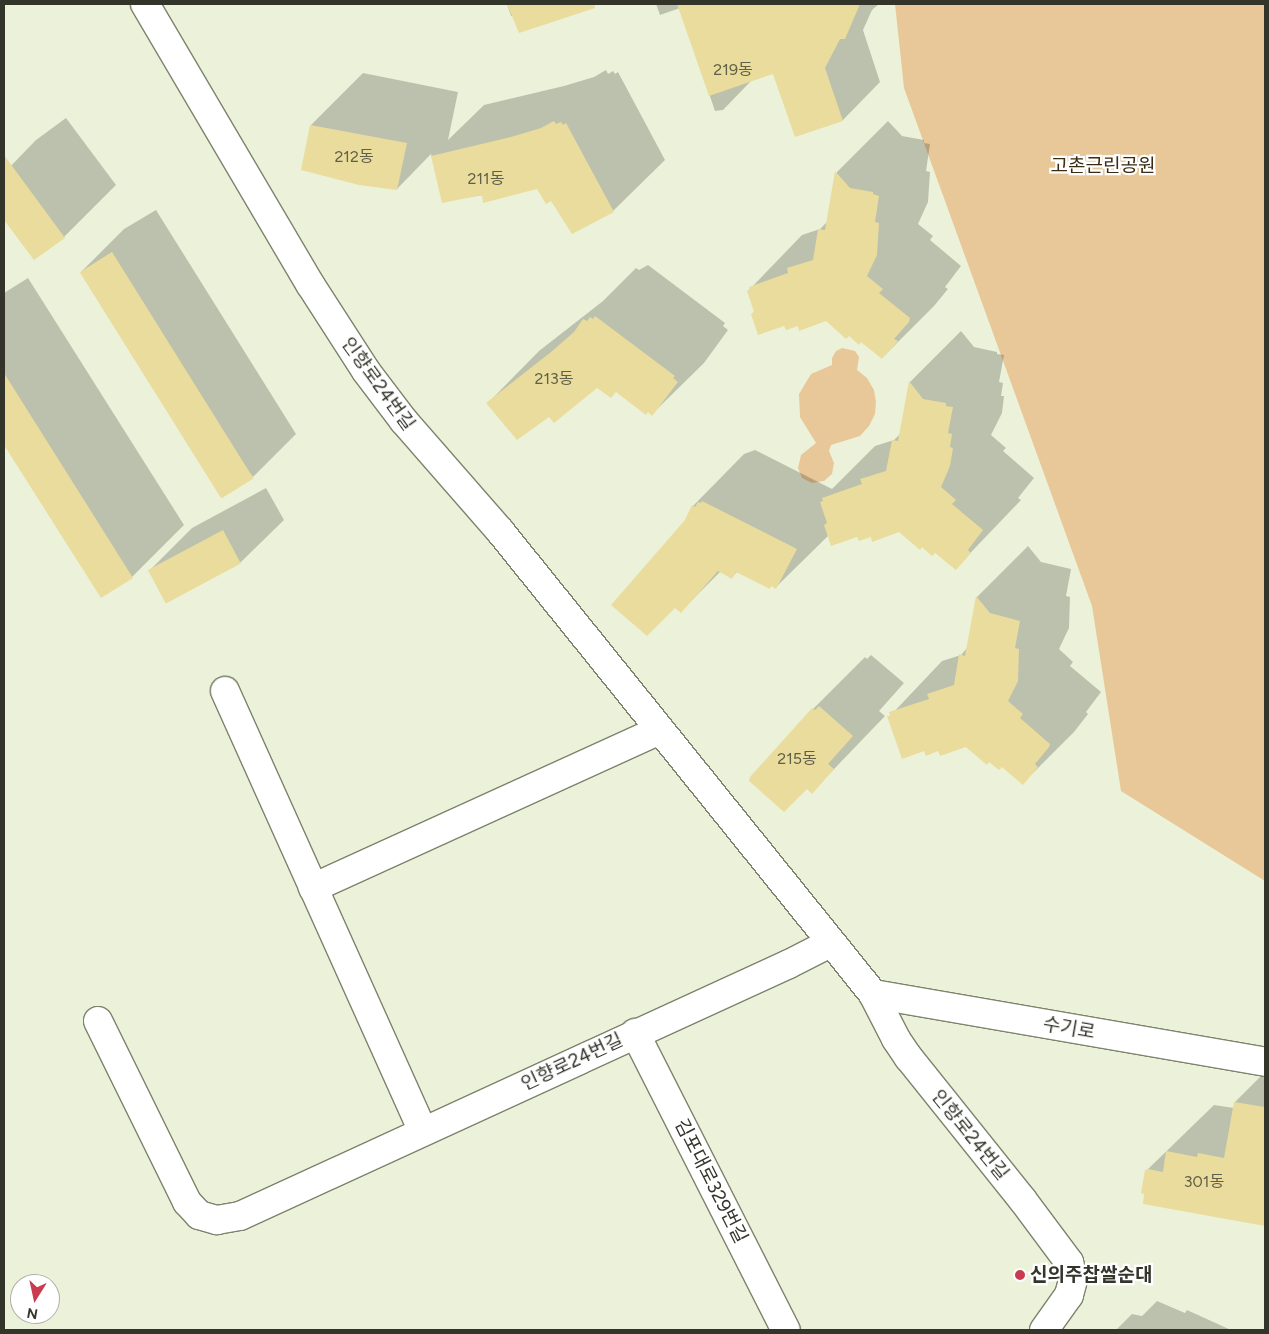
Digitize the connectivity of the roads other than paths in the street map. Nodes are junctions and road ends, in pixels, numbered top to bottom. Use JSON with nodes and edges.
{"nodes":[{"id":1,"x":145,"y":4,"type":"edge"},
{"id":2,"x":225,"y":691,"type":"dead end"},
{"id":3,"x":660,"y":730,"type":"junction"},
{"id":4,"x":313,"y":888,"type":"junction"},
{"id":5,"x":830,"y":943,"type":"junction"},
{"id":6,"x":873,"y":994,"type":"junction"},
{"id":7,"x":98,"y":1021,"type":"dead end"},
{"id":8,"x":635,"y":1033,"type":"junction"},
{"id":9,"x":1265,"y":1062,"type":"edge"},
{"id":10,"x":423,"y":1132,"type":"junction"},
{"id":11,"x":786,"y":1330,"type":"edge"},
{"id":12,"x":1044,"y":1330,"type":"edge"}],
"edges":[{"from":1,"to":3,"type":"street","name":"인향로24번길"},
{"from":2,"to":4,"type":"street"},
{"from":3,"to":4,"type":"street"},
{"from":3,"to":5,"type":"street","name":"인향로24번길"},
{"from":4,"to":10,"type":"street"},
{"from":5,"to":6,"type":"street","name":"인향로24번길"},
{"from":5,"to":8,"type":"street","name":"인향로24번길"},
{"from":6,"to":9,"type":"street","name":"수기로"},
{"from":6,"to":12,"type":"street","name":"인향로24번길"},
{"from":7,"to":10,"type":"street","name":"인향로24번길"},
{"from":8,"to":10,"type":"street","name":"인향로24번길"},
{"from":8,"to":11,"type":"street","name":"김포대로329번길"}]}
